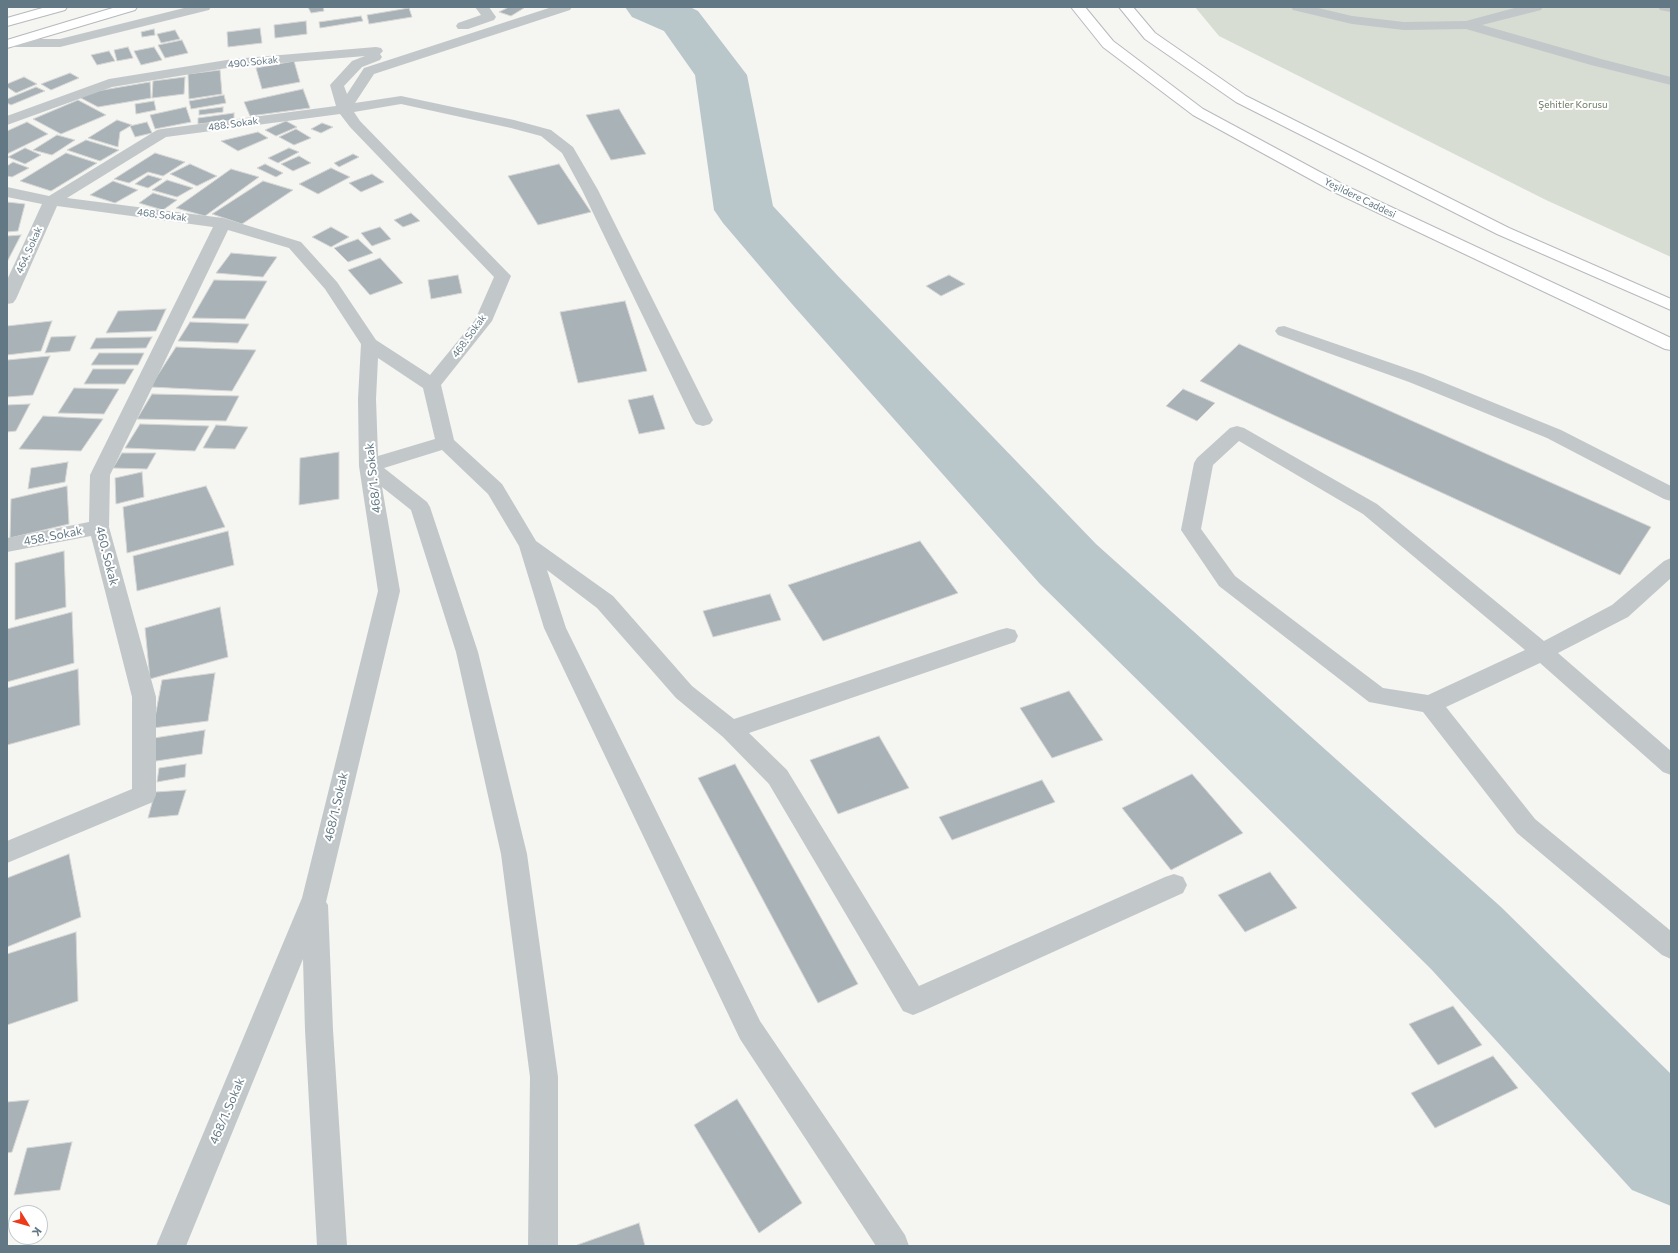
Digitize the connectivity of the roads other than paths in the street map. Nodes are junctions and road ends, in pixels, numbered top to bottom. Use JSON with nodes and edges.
{"nodes":[{"id":1,"x":60,"y":7,"type":"edge"},
{"id":2,"x":130,"y":7,"type":"edge"},
{"id":3,"x":204,"y":7,"type":"edge"},
{"id":4,"x":482,"y":7,"type":"edge"},
{"id":5,"x":565,"y":7,"type":"edge"},
{"id":6,"x":1126,"y":7,"type":"edge"},
{"id":7,"x":1298,"y":7,"type":"edge"},
{"id":8,"x":1536,"y":7,"type":"edge"},
{"id":9,"x":1665,"y":7,"type":"edge"},
{"id":10,"x":1671,"y":8,"type":"edge"},
{"id":11,"x":1072,"y":9,"type":"edge"},
{"id":12,"x":7,"y":22,"type":"edge"},
{"id":13,"x":1467,"y":25,"type":"junction"},
{"id":14,"x":447,"y":31,"type":"dead end"},
{"id":15,"x":419,"y":41,"type":"dead end"},
{"id":16,"x":10,"y":44,"type":"edge"},
{"id":17,"x":391,"y":50,"type":"junction"},
{"id":18,"x":1671,"y":81,"type":"edge"},
{"id":19,"x":344,"y":109,"type":"junction"},
{"id":20,"x":7,"y":121,"type":"edge"},
{"id":21,"x":7,"y":192,"type":"edge"},
{"id":22,"x":51,"y":201,"type":"junction"},
{"id":23,"x":223,"y":223,"type":"junction"},
{"id":24,"x":7,"y":299,"type":"edge"},
{"id":25,"x":1671,"y":304,"type":"edge"},
{"id":26,"x":1284,"y":331,"type":"dead end"},
{"id":27,"x":370,"y":344,"type":"junction"},
{"id":28,"x":1671,"y":345,"type":"edge"},
{"id":29,"x":432,"y":385,"type":"junction"},
{"id":30,"x":703,"y":420,"type":"dead end"},
{"id":31,"x":445,"y":442,"type":"junction"},
{"id":32,"x":369,"y":466,"type":"junction"},
{"id":33,"x":1671,"y":494,"type":"edge"},
{"id":34,"x":99,"y":527,"type":"junction"},
{"id":35,"x":7,"y":545,"type":"edge"},
{"id":36,"x":529,"y":546,"type":"junction"},
{"id":37,"x":1671,"y":566,"type":"edge"},
{"id":38,"x":1007,"y":636,"type":"dead end"},
{"id":39,"x":1542,"y":652,"type":"junction"},
{"id":40,"x":1430,"y":704,"type":"junction"},
{"id":41,"x":731,"y":730,"type":"junction"},
{"id":42,"x":1671,"y":765,"type":"edge"},
{"id":43,"x":7,"y":852,"type":"edge"},
{"id":44,"x":1174,"y":885,"type":"dead end"},
{"id":45,"x":315,"y":898,"type":"junction"},
{"id":46,"x":1671,"y":947,"type":"edge"},
{"id":47,"x":171,"y":1246,"type":"edge"},
{"id":48,"x":332,"y":1246,"type":"edge"},
{"id":49,"x":543,"y":1246,"type":"edge"},
{"id":50,"x":894,"y":1246,"type":"edge"}],
"edges":[{"from":1,"to":12,"type":"main road"},
{"from":2,"to":16,"type":"main road"},
{"from":3,"to":16,"type":"street"},
{"from":4,"to":14,"type":"street"},
{"from":5,"to":19,"type":"street"},
{"from":6,"to":25,"type":"main road"},
{"from":7,"to":13,"type":"street"},
{"from":8,"to":13,"type":"street"},
{"from":9,"to":10,"type":"street"},
{"from":11,"to":28,"type":"main road","name":"Yeşildere Caddesi"},
{"from":13,"to":18,"type":"street"},
{"from":15,"to":17,"type":"street","name":"490. Sokak"},
{"from":17,"to":19,"type":"street"},
{"from":17,"to":20,"type":"street","name":"490. Sokak"},
{"from":19,"to":22,"type":"street","name":"488. Sokak"},
{"from":19,"to":29,"type":"street","name":"468. Sokak"},
{"from":19,"to":30,"type":"street","name":"488. Sokak"},
{"from":21,"to":22,"type":"street","name":"468. Sokak"},
{"from":22,"to":23,"type":"street","name":"468. Sokak"},
{"from":22,"to":24,"type":"street","name":"464. Sokak"},
{"from":23,"to":27,"type":"street","name":"468. Sokak"},
{"from":23,"to":34,"type":"street","name":"460. Sokak"},
{"from":26,"to":33,"type":"street"},
{"from":27,"to":29,"type":"street","name":"468. Sokak"},
{"from":27,"to":32,"type":"street","name":"468/1. Sokak"},
{"from":29,"to":31,"type":"street"},
{"from":31,"to":32,"type":"street"},
{"from":31,"to":36,"type":"street"},
{"from":32,"to":45,"type":"street","name":"468/1. Sokak"},
{"from":32,"to":49,"type":"street"},
{"from":34,"to":35,"type":"street","name":"458. Sokak"},
{"from":34,"to":43,"type":"street","name":"460. Sokak"},
{"from":36,"to":41,"type":"street"},
{"from":36,"to":50,"type":"street"},
{"from":37,"to":39,"type":"street"},
{"from":38,"to":41,"type":"street"},
{"from":39,"to":40,"type":"street"},
{"from":39,"to":40,"type":"street"},
{"from":39,"to":42,"type":"street"},
{"from":40,"to":46,"type":"street"},
{"from":41,"to":44,"type":"street"},
{"from":45,"to":47,"type":"street","name":"468/1. Sokak"},
{"from":45,"to":48,"type":"street"}]}
